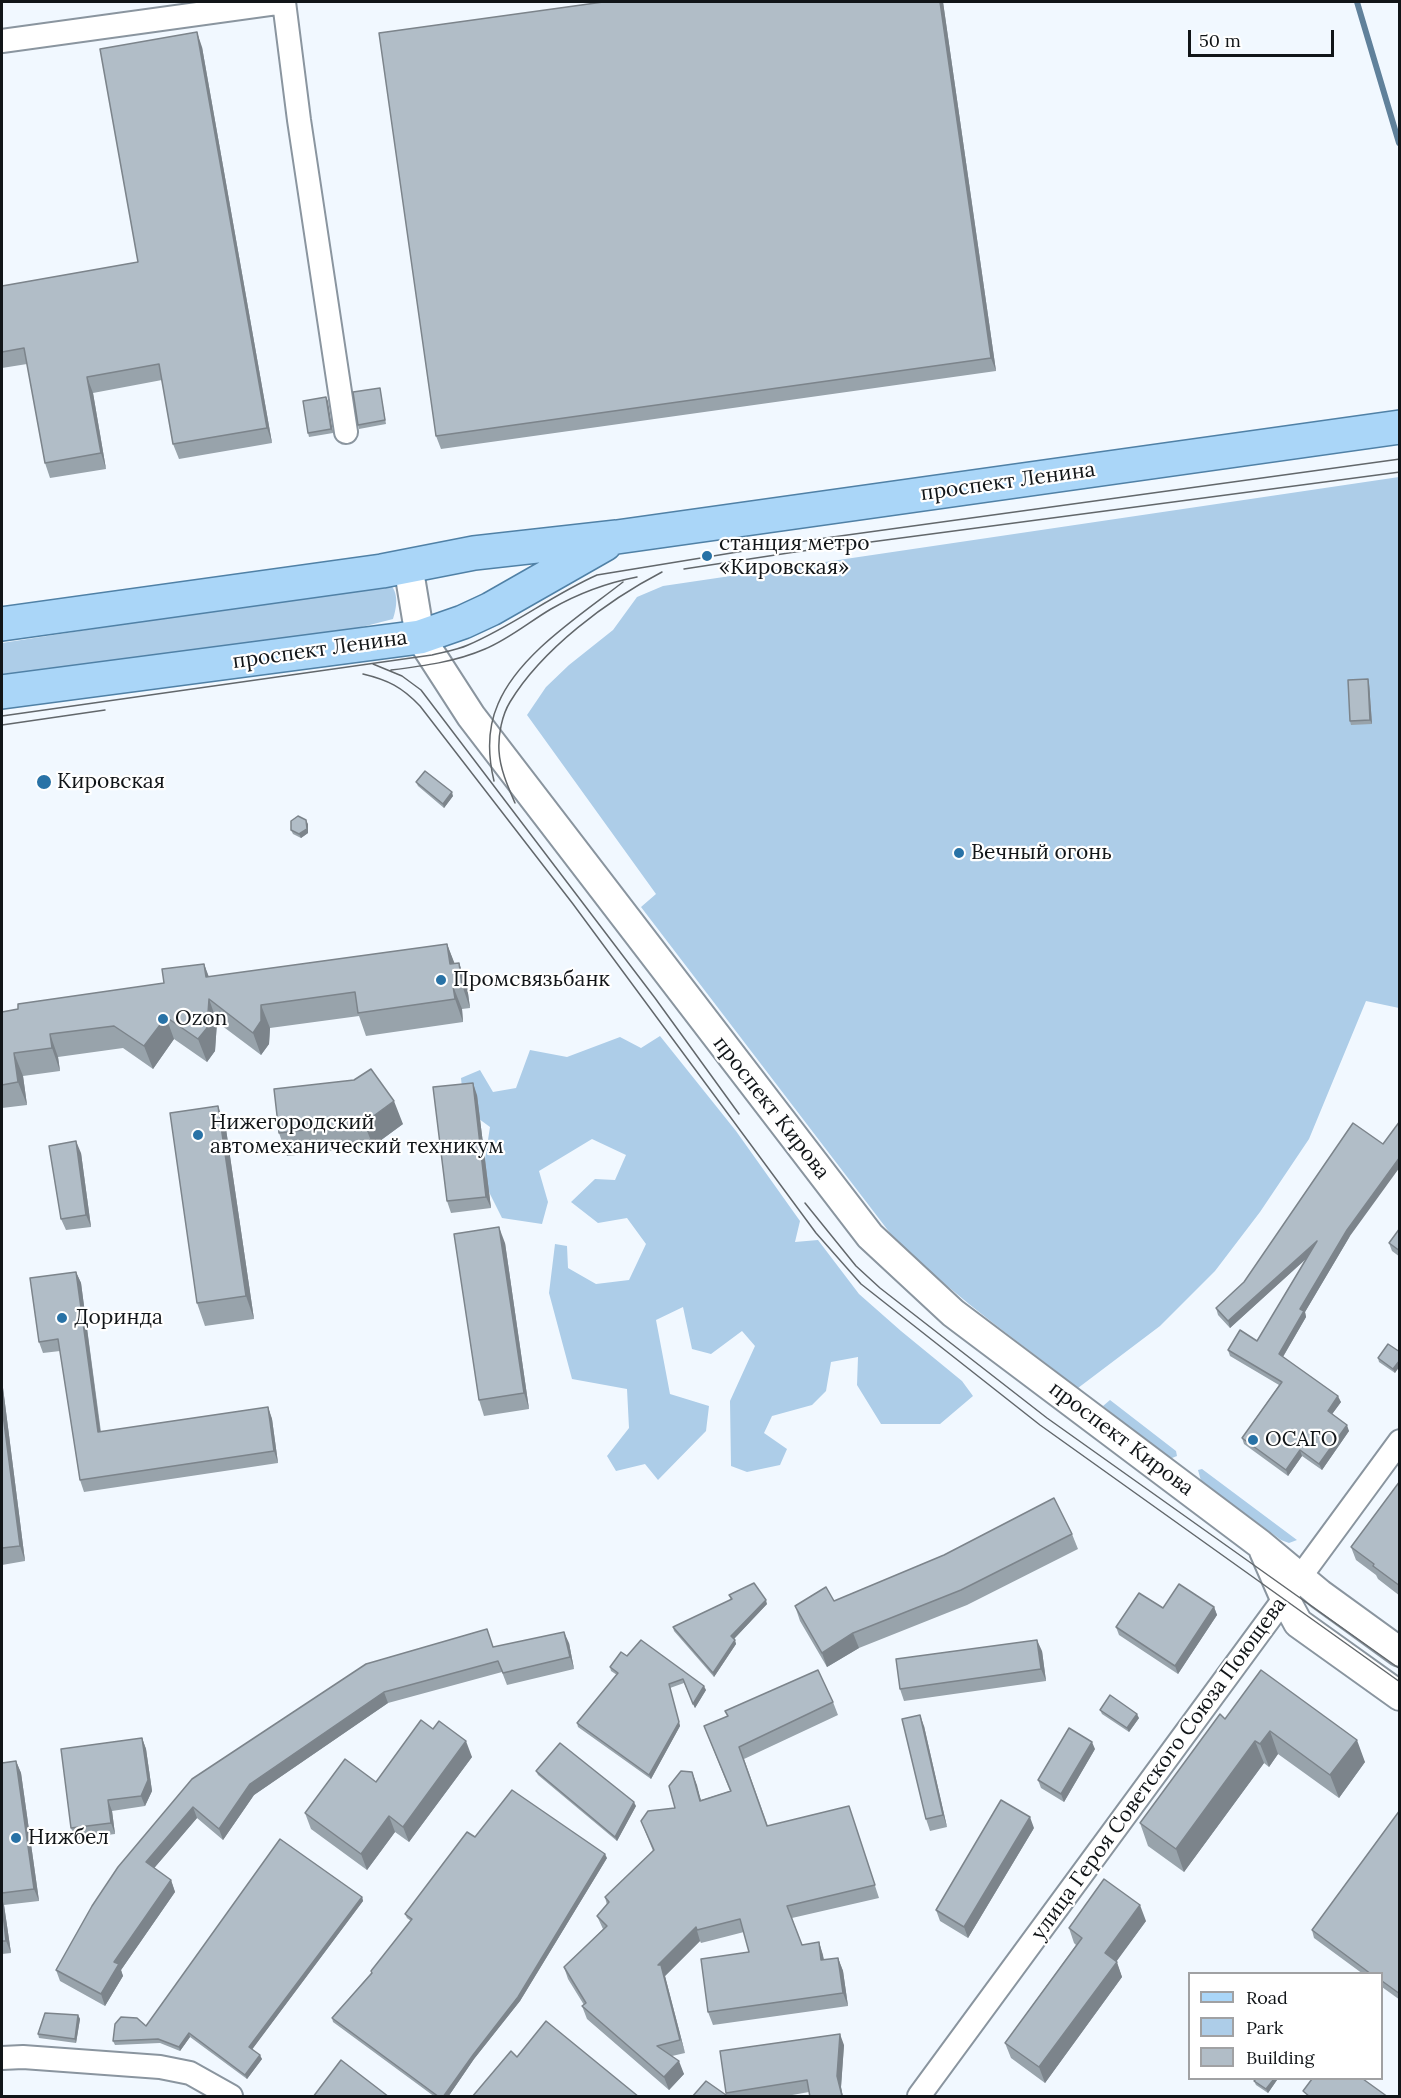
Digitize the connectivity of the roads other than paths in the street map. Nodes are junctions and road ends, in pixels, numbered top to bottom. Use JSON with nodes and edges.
{"nodes":[{"id":1,"x":284,"y":2,"type":"edge"},
{"id":2,"x":2,"y":41,"type":"edge"},
{"id":3,"x":1400,"y":427,"type":"edge"},
{"id":4,"x":346,"y":432,"type":"dead end"},
{"id":5,"x":617,"y":537,"type":"junction"},
{"id":6,"x":408,"y":565,"type":"junction"},
{"id":7,"x":2,"y":624,"type":"edge"},
{"id":8,"x":420,"y":637,"type":"junction"},
{"id":9,"x":2,"y":692,"type":"edge"},
{"id":10,"x":1400,"y":1441,"type":"edge"},
{"id":11,"x":1292,"y":1588,"type":"junction"},
{"id":12,"x":1400,"y":1652,"type":"edge"},
{"id":13,"x":1400,"y":1696,"type":"edge"},
{"id":14,"x":2,"y":2058,"type":"edge"},
{"id":15,"x":231,"y":2097,"type":"edge"},
{"id":16,"x":919,"y":2097,"type":"edge"}],
"edges":[{"from":1,"to":2,"type":"street"},
{"from":1,"to":4,"type":"street"},
{"from":3,"to":5,"type":"main road","name":"проспект Ленина"},
{"from":5,"to":6,"type":"main road","name":"проспект Ленина"},
{"from":5,"to":8,"type":"main road","name":"проспект Ленина"},
{"from":6,"to":7,"type":"main road","name":"проспект Ленина"},
{"from":6,"to":8,"type":"street","name":"проспект Кирова"},
{"from":8,"to":9,"type":"main road","name":"проспект Ленина"},
{"from":8,"to":11,"type":"street","name":"проспект Кирова"},
{"from":10,"to":11,"type":"street","name":"улица Героя Советского Союза Поющева"},
{"from":11,"to":12,"type":"street","name":"проспект Кирова"},
{"from":11,"to":13,"type":"street","name":"проспект Кирова"},
{"from":11,"to":16,"type":"street","name":"улица Героя Советского Союза Поющева"},
{"from":14,"to":15,"type":"street"}]}
